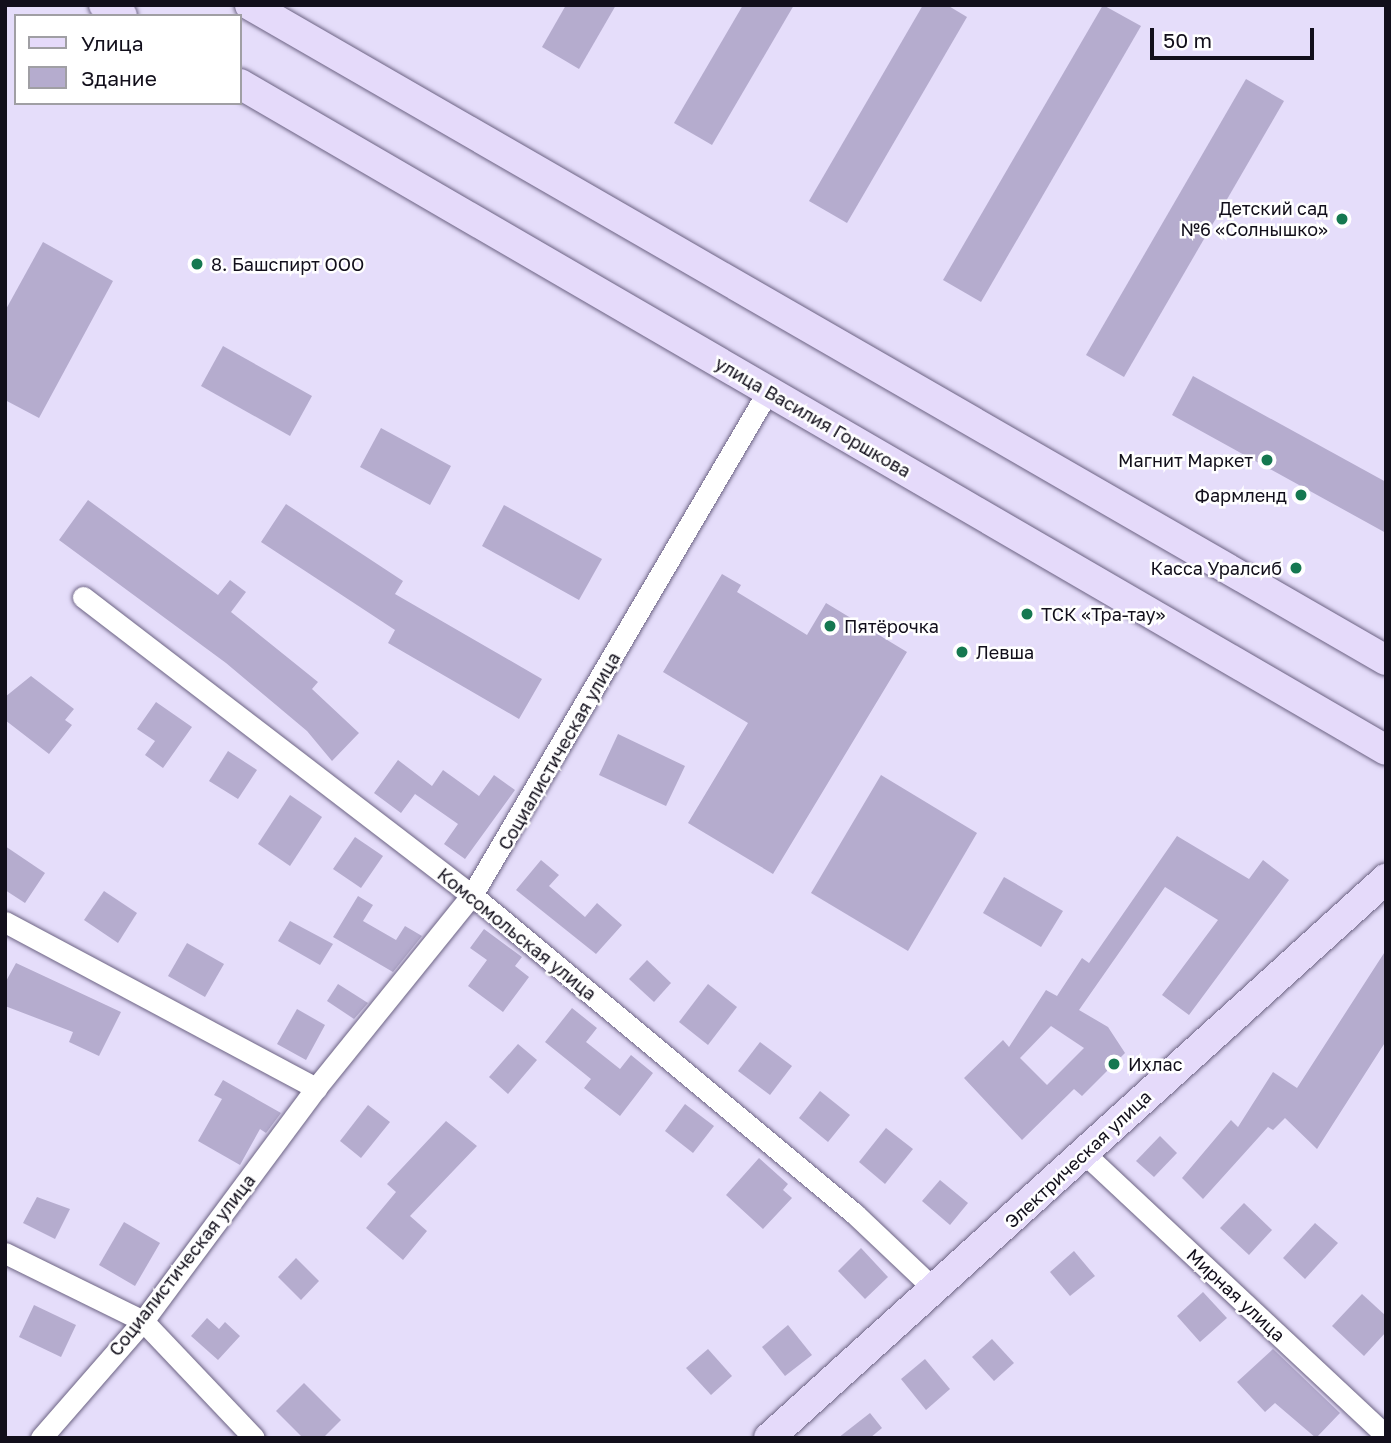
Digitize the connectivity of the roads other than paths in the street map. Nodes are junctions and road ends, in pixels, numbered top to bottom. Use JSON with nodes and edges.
{"nodes":[{"id":1,"x":250,"y":5,"type":"edge"},
{"id":2,"x":242,"y":85,"type":"edge"},
{"id":3,"x":768,"y":391,"type":"junction"},
{"id":4,"x":83,"y":597,"type":"dead end"},
{"id":5,"x":1386,"y":660,"type":"edge"},
{"id":6,"x":1386,"y":750,"type":"edge"},
{"id":7,"x":1386,"y":879,"type":"edge"},
{"id":8,"x":472,"y":895,"type":"junction"},
{"id":9,"x":5,"y":922,"type":"edge"},
{"id":10,"x":316,"y":1087,"type":"junction"},
{"id":11,"x":1085,"y":1154,"type":"junction"},
{"id":12,"x":5,"y":1253,"type":"edge"},
{"id":13,"x":935,"y":1290,"type":"junction"},
{"id":14,"x":143,"y":1321,"type":"junction"},
{"id":15,"x":1386,"y":1436,"type":"edge"},
{"id":16,"x":41,"y":1438,"type":"edge"},
{"id":17,"x":254,"y":1438,"type":"edge"},
{"id":18,"x":769,"y":1438,"type":"edge"}],
"edges":[{"from":1,"to":5,"type":"main road"},
{"from":2,"to":3,"type":"main road","name":"улица Василия Горшкова"},
{"from":3,"to":6,"type":"main road","name":"улица Василия Горшкова"},
{"from":3,"to":8,"type":"street","name":"Социалистическая улица"},
{"from":4,"to":8,"type":"street","name":"Комсомольская улица"},
{"from":7,"to":11,"type":"main road","name":"Электрическая улица"},
{"from":8,"to":10,"type":"street","name":"Социалистическая улица"},
{"from":8,"to":13,"type":"street","name":"Комсомольская улица"},
{"from":9,"to":10,"type":"street"},
{"from":10,"to":14,"type":"street","name":"Социалистическая улица"},
{"from":11,"to":13,"type":"main road","name":"Электрическая улица"},
{"from":11,"to":15,"type":"street","name":"Мирная улица"},
{"from":12,"to":14,"type":"street"},
{"from":13,"to":18,"type":"main road","name":"Электрическая улица"},
{"from":14,"to":16,"type":"street","name":"Социалистическая улица"},
{"from":14,"to":17,"type":"street"}]}
